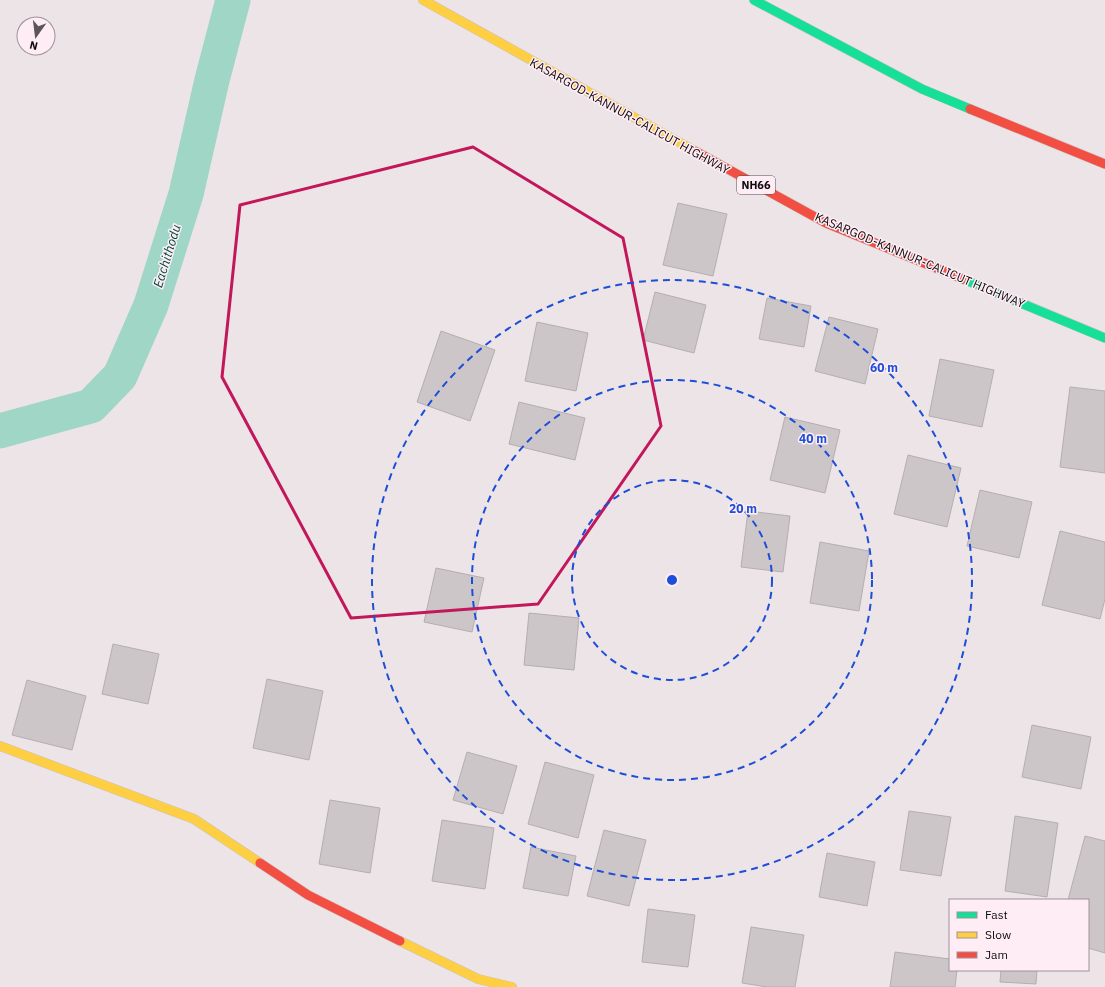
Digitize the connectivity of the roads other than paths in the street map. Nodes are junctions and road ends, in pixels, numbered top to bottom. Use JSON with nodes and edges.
{"nodes":[{"id":1,"x":424,"y":0,"type":"edge"},
{"id":2,"x":754,"y":0,"type":"edge"},
{"id":3,"x":1105,"y":164,"type":"edge"},
{"id":4,"x":1105,"y":338,"type":"edge"},
{"id":5,"x":0,"y":746,"type":"edge"},
{"id":6,"x":512,"y":987,"type":"edge"}],
"edges":[{"from":1,"to":4,"type":"main road","name":"KASARGOD-KANNUR-CALICUT HIGHWAY","number":"NH66"},
{"from":2,"to":3,"type":"main road"},
{"from":5,"to":6,"type":"main road"}]}
